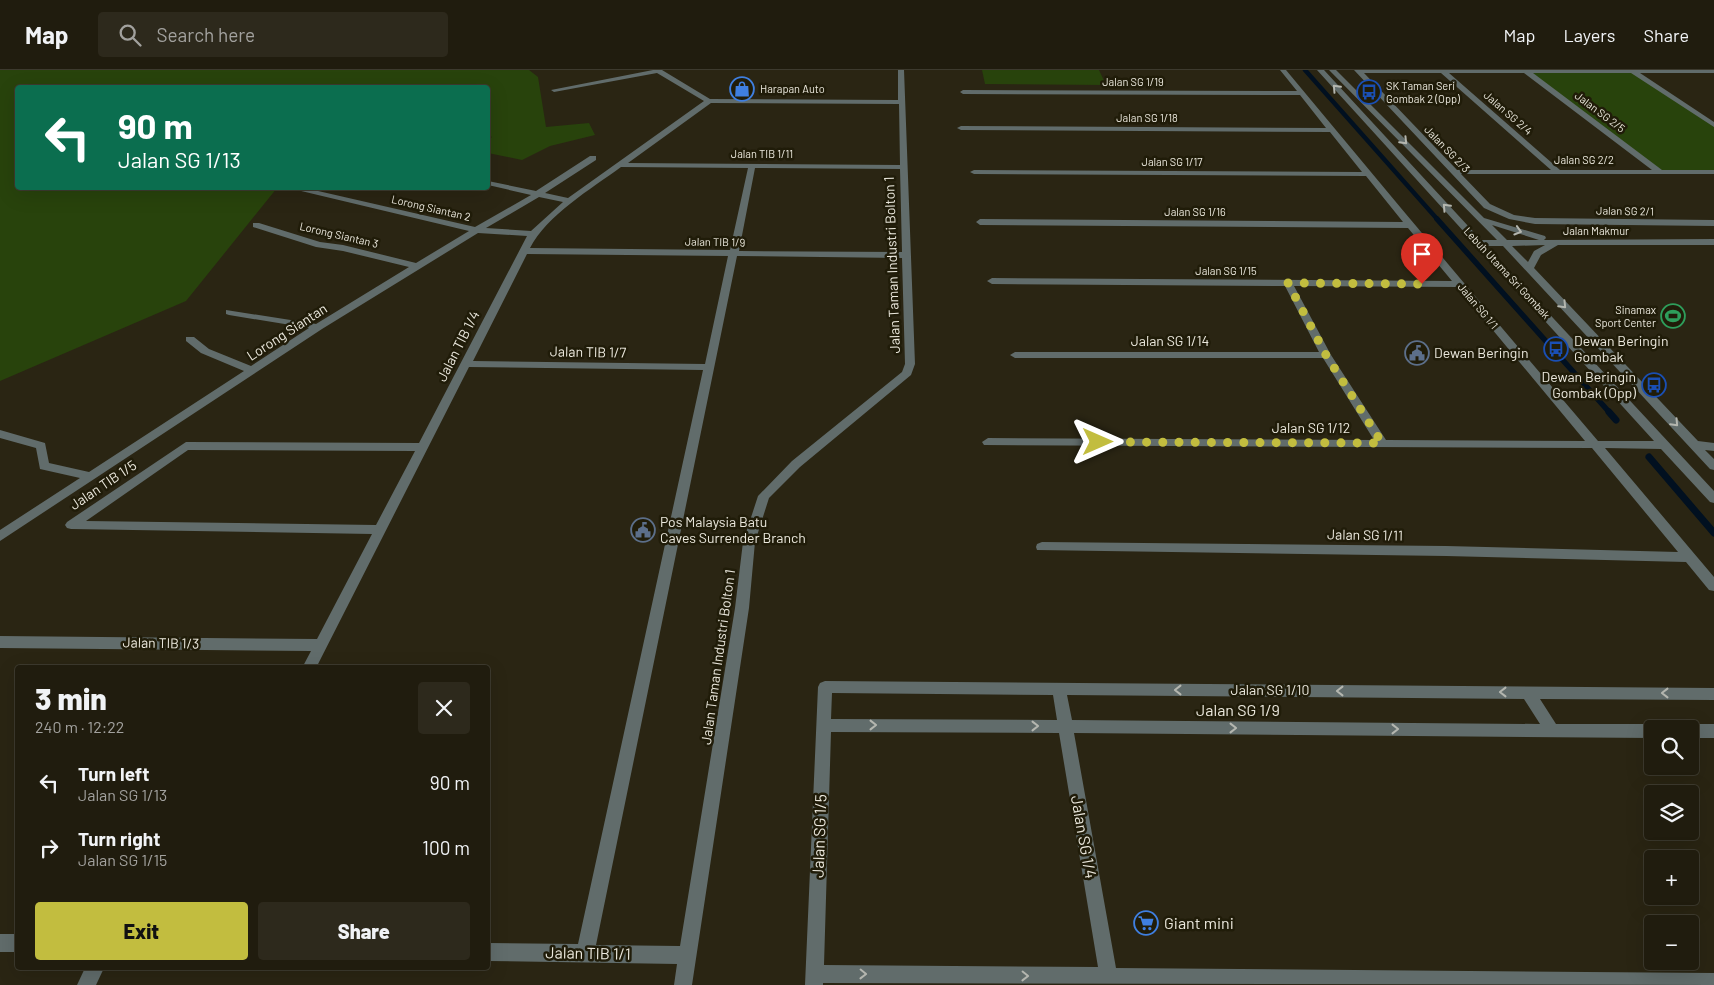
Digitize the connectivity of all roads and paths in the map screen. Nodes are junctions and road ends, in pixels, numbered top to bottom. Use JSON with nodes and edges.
{"nodes":[{"id":1,"x":658,"y":70,"type":"edge"},
{"id":2,"x":901,"y":70,"type":"edge"},
{"id":3,"x":1283,"y":70,"type":"edge"},
{"id":4,"x":1320,"y":70,"type":"edge"},
{"id":5,"x":1332,"y":70,"type":"edge"},
{"id":6,"x":1357,"y":70,"type":"edge"},
{"id":7,"x":1443,"y":71,"type":"edge"},
{"id":8,"x":1526,"y":71,"type":"edge"},
{"id":9,"x":1632,"y":71,"type":"edge"},
{"id":10,"x":1714,"y":71,"type":"edge"},
{"id":11,"x":554,"y":90,"type":"dead end"},
{"id":12,"x":963,"y":92,"type":"dead end"},
{"id":13,"x":1303,"y":93,"type":"junction"},
{"id":14,"x":708,"y":101,"type":"junction"},
{"id":15,"x":902,"y":102,"type":"junction"},
{"id":16,"x":1381,"y":118,"type":"junction"},
{"id":17,"x":1402,"y":118,"type":"junction"},
{"id":18,"x":1714,"y":125,"type":"edge"},
{"id":19,"x":961,"y":128,"type":"dead end"},
{"id":20,"x":1333,"y":130,"type":"junction"},
{"id":21,"x":593,"y":158,"type":"dead end"},
{"id":22,"x":619,"y":165,"type":"junction"},
{"id":23,"x":752,"y":166,"type":"junction"},
{"id":24,"x":904,"y":167,"type":"junction"},
{"id":25,"x":974,"y":172,"type":"dead end"},
{"id":26,"x":1454,"y":172,"type":"junction"},
{"id":27,"x":1558,"y":172,"type":"junction"},
{"id":28,"x":1660,"y":172,"type":"junction"},
{"id":29,"x":1714,"y":172,"type":"edge"},
{"id":30,"x":1369,"y":174,"type":"junction"},
{"id":31,"x":490,"y":184,"type":"edge"},
{"id":32,"x":306,"y":190,"type":"edge"},
{"id":33,"x":535,"y":195,"type":"junction"},
{"id":34,"x":569,"y":201,"type":"junction"},
{"id":35,"x":1478,"y":217,"type":"junction"},
{"id":36,"x":1535,"y":221,"type":"joint"},
{"id":37,"x":980,"y":222,"type":"dead end"},
{"id":38,"x":1714,"y":223,"type":"edge"},
{"id":39,"x":256,"y":224,"type":"dead end"},
{"id":40,"x":1410,"y":225,"type":"junction"},
{"id":41,"x":476,"y":230,"type":"junction"},
{"id":42,"x":532,"y":234,"type":"junction"},
{"id":43,"x":1559,"y":242,"type":"junction"},
{"id":44,"x":1714,"y":242,"type":"edge"},
{"id":45,"x":1479,"y":243,"type":"junction"},
{"id":46,"x":1505,"y":243,"type":"junction"},
{"id":47,"x":524,"y":251,"type":"junction"},
{"id":48,"x":733,"y":253,"type":"junction"},
{"id":49,"x":907,"y":255,"type":"junction"},
{"id":50,"x":417,"y":266,"type":"junction"},
{"id":51,"x":1529,"y":269,"type":"junction"},
{"id":52,"x":992,"y":281,"type":"dead end"},
{"id":53,"x":1288,"y":283,"type":"junction"},
{"id":54,"x":1460,"y":284,"type":"junction"},
{"id":55,"x":229,"y":312,"type":"dead end"},
{"id":56,"x":318,"y":327,"type":"junction"},
{"id":57,"x":190,"y":340,"type":"dead end"},
{"id":58,"x":1015,"y":355,"type":"dead end"},
{"id":59,"x":1326,"y":355,"type":"junction"},
{"id":60,"x":466,"y":364,"type":"junction"},
{"id":61,"x":709,"y":367,"type":"junction"},
{"id":62,"x":252,"y":370,"type":"junction"},
{"id":63,"x":0,"y":434,"type":"edge"},
{"id":64,"x":988,"y":442,"type":"dead end"},
{"id":65,"x":1382,"y":443,"type":"junction"},
{"id":66,"x":1595,"y":444,"type":"junction"},
{"id":67,"x":1664,"y":445,"type":"junction"},
{"id":68,"x":1696,"y":445,"type":"junction"},
{"id":69,"x":423,"y":447,"type":"junction"},
{"id":70,"x":1714,"y":447,"type":"edge"},
{"id":71,"x":1714,"y":466,"type":"edge"},
{"id":72,"x":91,"y":476,"type":"junction"},
{"id":73,"x":1714,"y":499,"type":"edge"},
{"id":74,"x":380,"y":530,"type":"junction"},
{"id":75,"x":0,"y":536,"type":"edge"},
{"id":76,"x":1042,"y":547,"type":"dead end"},
{"id":77,"x":1688,"y":556,"type":"junction"},
{"id":78,"x":1714,"y":586,"type":"edge"},
{"id":79,"x":0,"y":642,"type":"edge"},
{"id":80,"x":321,"y":644,"type":"junction"},
{"id":81,"x":310,"y":665,"type":"edge"},
{"id":82,"x":825,"y":688,"type":"joint"},
{"id":83,"x":1060,"y":690,"type":"junction"},
{"id":84,"x":1528,"y":692,"type":"junction"},
{"id":85,"x":1714,"y":694,"type":"edge"},
{"id":86,"x":824,"y":725,"type":"junction"},
{"id":87,"x":1066,"y":727,"type":"junction"},
{"id":88,"x":1552,"y":730,"type":"junction"},
{"id":89,"x":1644,"y":731,"type":"edge"},
{"id":90,"x":1699,"y":731,"type":"edge"},
{"id":91,"x":1714,"y":731,"type":"edge"},
{"id":92,"x":0,"y":943,"type":"edge"},
{"id":93,"x":15,"y":943,"type":"edge"},
{"id":94,"x":490,"y":952,"type":"edge"},
{"id":95,"x":585,"y":954,"type":"junction"},
{"id":96,"x":688,"y":955,"type":"junction"},
{"id":97,"x":94,"y":970,"type":"edge"},
{"id":98,"x":814,"y":979,"type":"edge"},
{"id":99,"x":1109,"y":981,"type":"edge"},
{"id":100,"x":1714,"y":982,"type":"edge"},
{"id":101,"x":86,"y":985,"type":"edge"},
{"id":102,"x":683,"y":985,"type":"edge"}],
"edges":[{"from":1,"to":11,"type":"street"},
{"from":1,"to":14,"type":"street"},
{"from":2,"to":15,"type":"street","name":"Jalan Taman Industri Bolton 1"},
{"from":3,"to":13,"type":"street","name":"Jalan SG 1/1"},
{"from":45,"to":4,"type":"street","name":"Lebuh Utama Sri Gombak","one_way":true},
{"from":5,"to":16,"type":"street","name":"Lebuh Utama Sri Gombak"},
{"from":6,"to":7,"type":"street"},
{"from":6,"to":17,"type":"street","name":"Jalan SG 2/3"},
{"from":7,"to":8,"type":"street"},
{"from":7,"to":27,"type":"street","name":"Jalan SG 2/4"},
{"from":8,"to":9,"type":"street"},
{"from":8,"to":28,"type":"street","name":"Jalan SG 2/5"},
{"from":9,"to":10,"type":"street"},
{"from":9,"to":18,"type":"street"},
{"from":12,"to":13,"type":"street","name":"Jalan SG 1/19"},
{"from":13,"to":20,"type":"street","name":"Jalan SG 1/1"},
{"from":14,"to":15,"type":"street"},
{"from":14,"to":22,"type":"street","name":"Jalan TIB 1/4"},
{"from":15,"to":24,"type":"street","name":"Jalan Taman Industri Bolton 1"},
{"from":16,"to":17,"type":"street"},
{"from":16,"to":35,"type":"street","name":"Lebuh Utama Sri Gombak","one_way":true},
{"from":17,"to":26,"type":"street","name":"Jalan SG 2/3"},
{"from":19,"to":20,"type":"street","name":"Jalan SG 1/18"},
{"from":20,"to":30,"type":"street","name":"Jalan SG 1/1"},
{"from":21,"to":33,"type":"street","name":"Lorong Siantan"},
{"from":22,"to":23,"type":"street","name":"Jalan TIB 1/11"},
{"from":22,"to":34,"type":"street","name":"Jalan TIB 1/4"},
{"from":23,"to":24,"type":"street","name":"Jalan TIB 1/11"},
{"from":23,"to":48,"type":"street"},
{"from":24,"to":49,"type":"street","name":"Jalan Taman Industri Bolton 1"},
{"from":25,"to":30,"type":"street","name":"Jalan SG 1/17"},
{"from":26,"to":27,"type":"street","name":"Jalan SG 2/2"},
{"from":26,"to":36,"type":"street","name":"Jalan SG 2/3"},
{"from":27,"to":28,"type":"street","name":"Jalan SG 2/2"},
{"from":28,"to":29,"type":"street","name":"Jalan SG 2/2"},
{"from":30,"to":40,"type":"street","name":"Jalan SG 1/1"},
{"from":31,"to":33,"type":"street"},
{"from":32,"to":41,"type":"street","name":"Lorong Siantan 2"},
{"from":33,"to":34,"type":"street"},
{"from":33,"to":41,"type":"street","name":"Lorong Siantan"},
{"from":34,"to":42,"type":"street","name":"Jalan TIB 1/4"},
{"from":35,"to":43,"type":"street","one_way":true},
{"from":35,"to":46,"type":"street","name":"Lebuh Utama Sri Gombak"},
{"from":36,"to":38,"type":"street","name":"Jalan SG 2/1"},
{"from":37,"to":40,"type":"street","name":"Jalan SG 1/16"},
{"from":39,"to":50,"type":"street","name":"Lorong Siantan 3"},
{"from":40,"to":54,"type":"street","name":"Jalan SG 1/1"},
{"from":41,"to":42,"type":"street","name":"Lorong Siantan 2"},
{"from":41,"to":50,"type":"street","name":"Lorong Siantan"},
{"from":42,"to":47,"type":"street","name":"Jalan TIB 1/4"},
{"from":43,"to":44,"type":"street","name":"Jalan Makmur"},
{"from":43,"to":46,"type":"street","name":"Jalan Makmur"},
{"from":43,"to":51,"type":"street"},
{"from":45,"to":46,"type":"street","name":"Jalan Makmur"},
{"from":45,"to":67,"type":"street","name":"Lebuh Utama Sri Gombak"},
{"from":46,"to":51,"type":"street","name":"Lebuh Utama Sri Gombak"},
{"from":47,"to":48,"type":"street","name":"Jalan TIB 1/9"},
{"from":47,"to":60,"type":"street","name":"Jalan TIB 1/4"},
{"from":48,"to":49,"type":"street","name":"Jalan TIB 1/9"},
{"from":48,"to":61,"type":"street"},
{"from":49,"to":96,"type":"street","name":"Jalan Taman Industri Bolton 1"},
{"from":50,"to":56,"type":"street","name":"Lorong Siantan"},
{"from":51,"to":68,"type":"street","name":"Lebuh Utama Sri Gombak","one_way":true},
{"from":52,"to":53,"type":"street","name":"Jalan SG 1/15"},
{"from":53,"to":54,"type":"street","name":"Jalan SG 1/15"},
{"from":53,"to":59,"type":"street"},
{"from":54,"to":66,"type":"street","name":"Jalan SG 1/1"},
{"from":55,"to":56,"type":"street"},
{"from":56,"to":62,"type":"street","name":"Lorong Siantan"},
{"from":57,"to":62,"type":"street"},
{"from":58,"to":59,"type":"street","name":"Jalan SG 1/14"},
{"from":59,"to":65,"type":"street"},
{"from":60,"to":61,"type":"street","name":"Jalan TIB 1/7"},
{"from":60,"to":69,"type":"street","name":"Jalan TIB 1/4"},
{"from":61,"to":95,"type":"street"},
{"from":62,"to":72,"type":"street","name":"Lorong Siantan"},
{"from":63,"to":72,"type":"street"},
{"from":64,"to":65,"type":"street","name":"Jalan SG 1/12"},
{"from":65,"to":66,"type":"street","name":"Jalan SG 1/12"},
{"from":66,"to":67,"type":"street","name":"Jalan SG 1/12"},
{"from":66,"to":77,"type":"street","name":"Jalan SG 1/1"},
{"from":67,"to":73,"type":"street","name":"Lebuh Utama Sri Gombak"},
{"from":68,"to":70,"type":"street"},
{"from":68,"to":71,"type":"street","name":"Lebuh Utama Sri Gombak"},
{"from":69,"to":74,"type":"street","name":"Jalan TIB 1/4"},
{"from":69,"to":74,"type":"street","name":"Jalan TIB 1/5"},
{"from":72,"to":75,"type":"street","name":"Lorong Siantan"},
{"from":74,"to":80,"type":"street","name":"Jalan TIB 1/4"},
{"from":76,"to":77,"type":"street","name":"Jalan SG 1/11"},
{"from":77,"to":78,"type":"street","name":"Jalan SG 1/1"},
{"from":79,"to":80,"type":"street","name":"Jalan TIB 1/3"},
{"from":80,"to":81,"type":"street","name":"Jalan TIB 1/4"},
{"from":82,"to":83,"type":"street","name":"Jalan SG 1/10"},
{"from":82,"to":86,"type":"street","name":"Jalan SG 1/5"},
{"from":84,"to":83,"type":"street","name":"Jalan SG 1/10","one_way":true},
{"from":83,"to":87,"type":"street","name":"Jalan SG 1/4"},
{"from":85,"to":84,"type":"street","name":"Jalan SG 1/10","one_way":true},
{"from":84,"to":88,"type":"street"},
{"from":86,"to":87,"type":"street","name":"Jalan SG 1/9","one_way":true},
{"from":86,"to":98,"type":"street","name":"Jalan SG 1/5"},
{"from":87,"to":88,"type":"street","name":"Jalan SG 1/9","one_way":true},
{"from":87,"to":99,"type":"street","name":"Jalan SG 1/4"},
{"from":88,"to":89,"type":"street","name":"Jalan SG 1/9"},
{"from":90,"to":91,"type":"street"},
{"from":92,"to":93,"type":"street"},
{"from":94,"to":95,"type":"street","name":"Jalan TIB 1/1"},
{"from":95,"to":96,"type":"street","name":"Jalan TIB 1/1"},
{"from":96,"to":102,"type":"street","name":"Jalan Taman Industri Bolton 1"},
{"from":97,"to":101,"type":"street"},
{"from":98,"to":99,"type":"street","one_way":true},
{"from":99,"to":100,"type":"street"}]}
